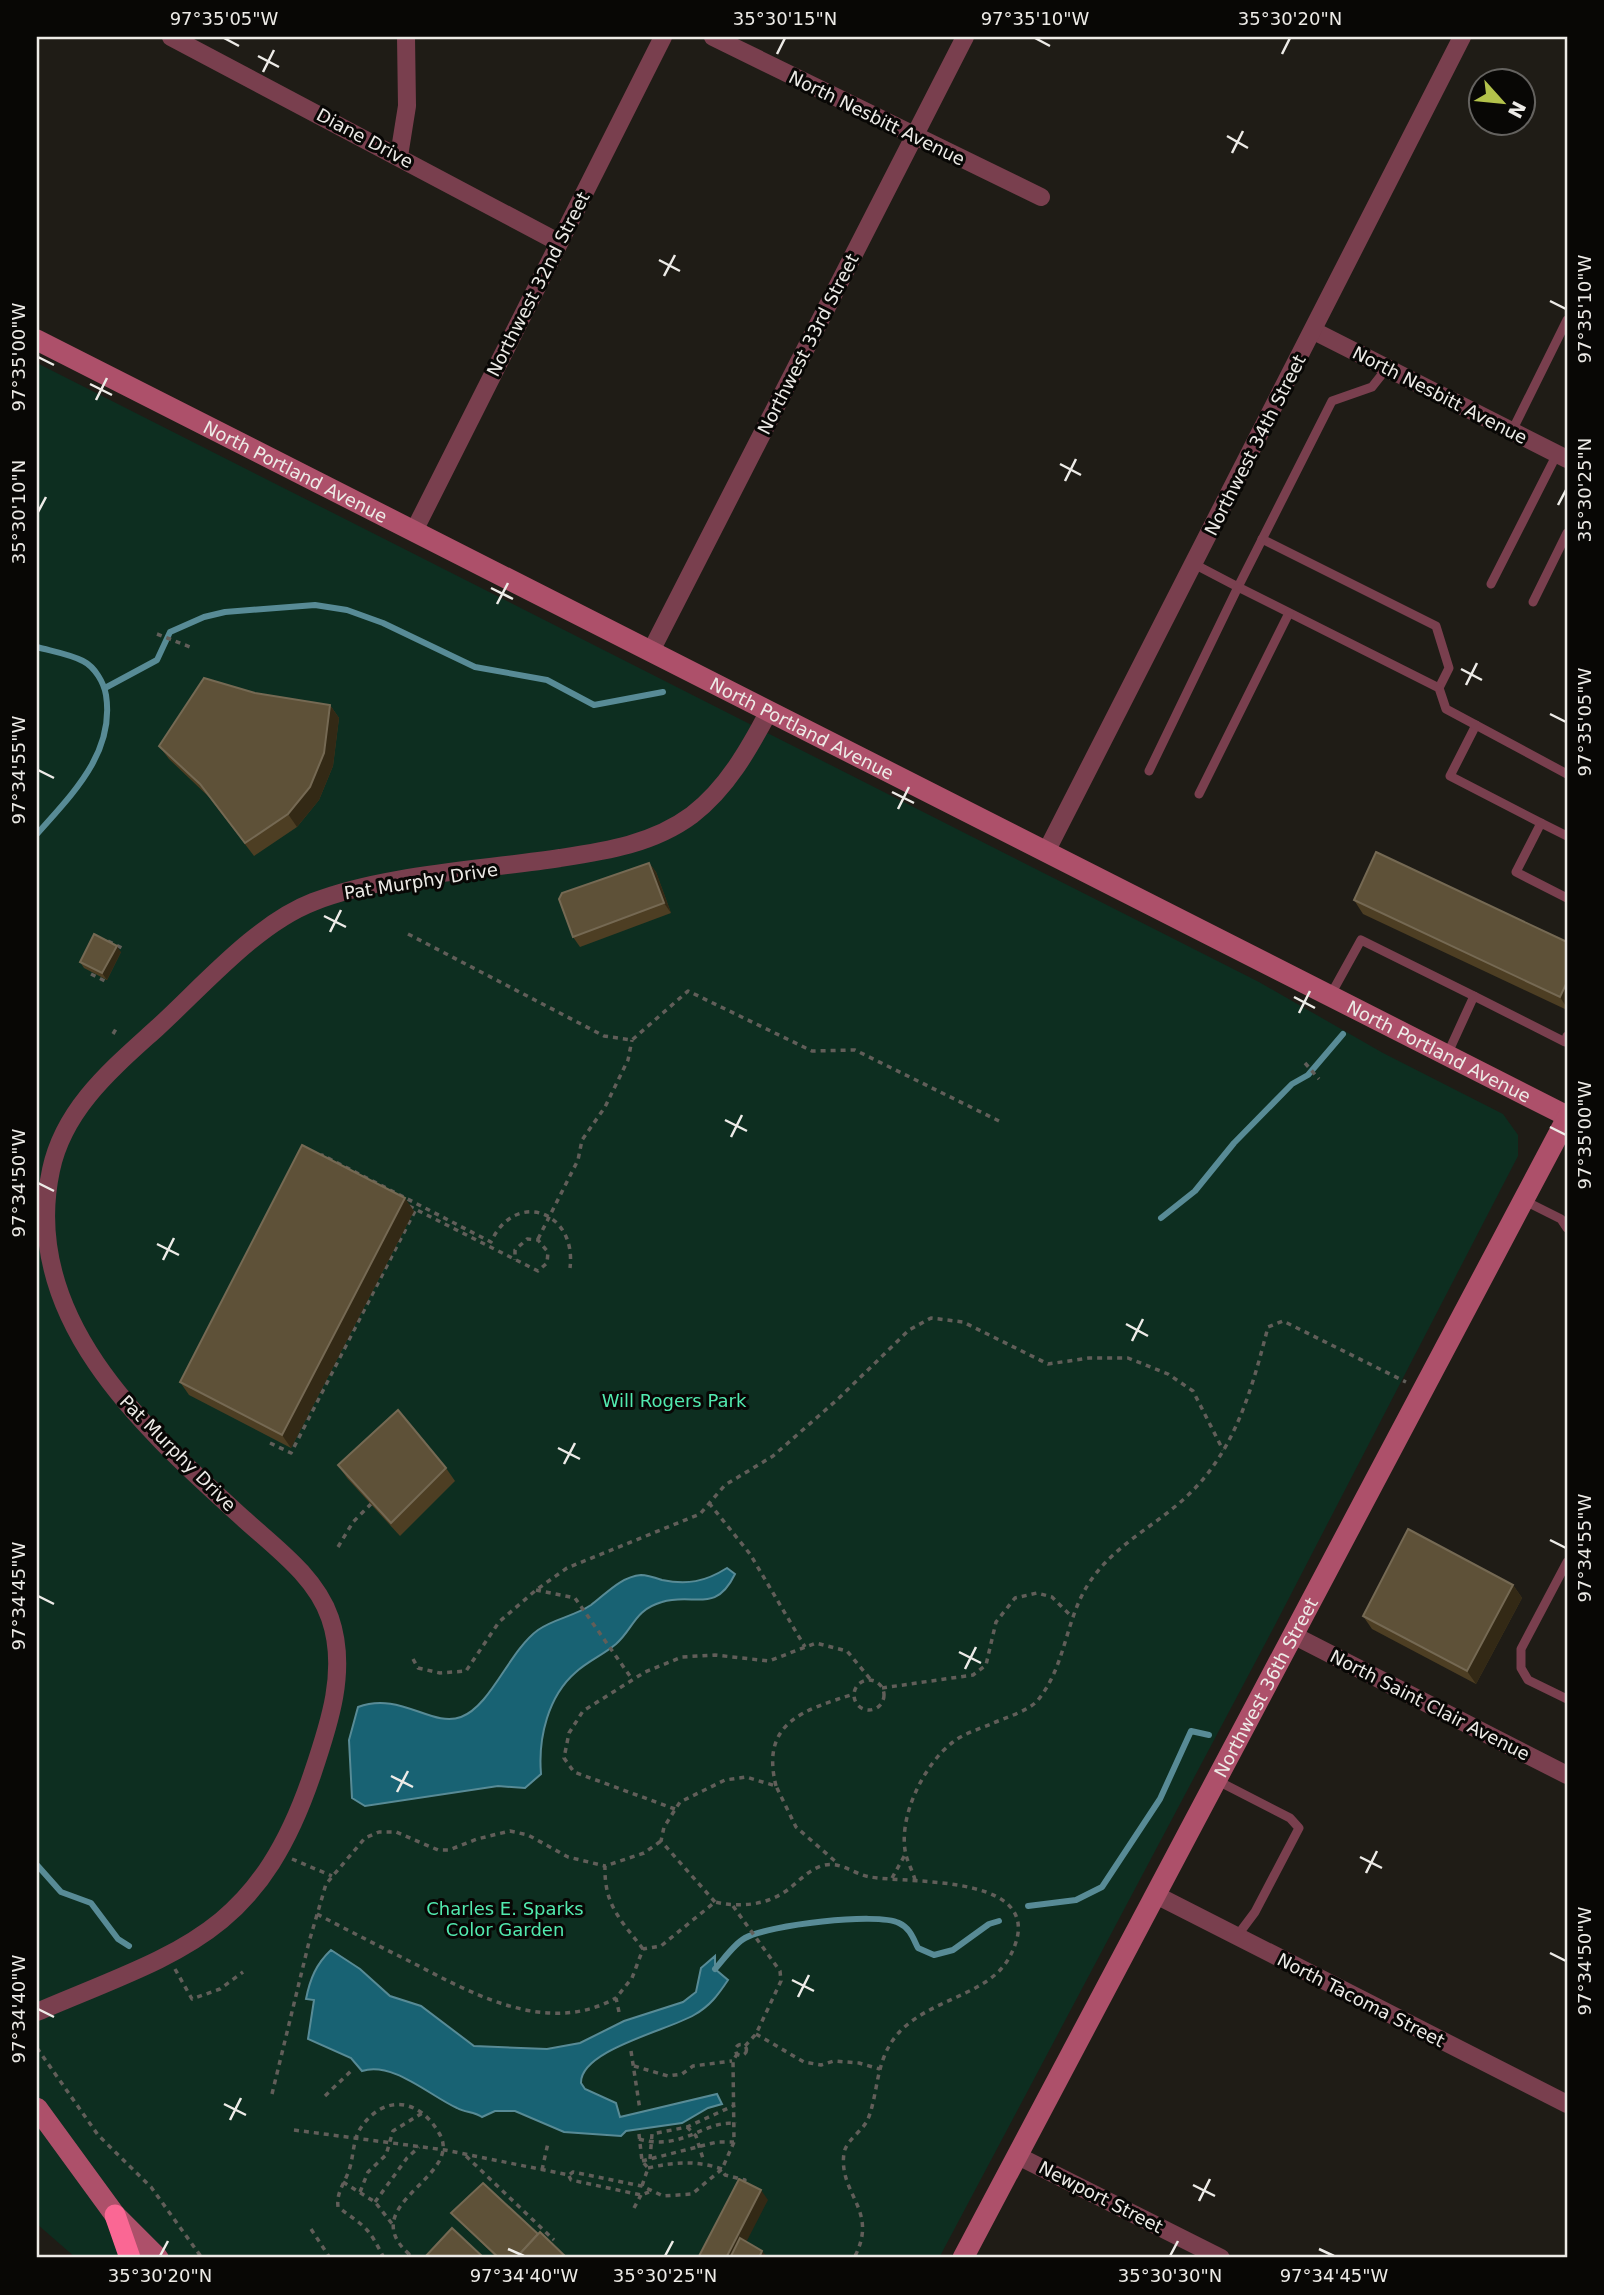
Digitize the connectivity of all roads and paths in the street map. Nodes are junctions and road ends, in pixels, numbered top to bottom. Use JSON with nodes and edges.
{"nodes":[{"id":1,"x":171,"y":37,"type":"edge"},
{"id":2,"x":406,"y":37,"type":"edge"},
{"id":3,"x":663,"y":37,"type":"edge"},
{"id":4,"x":713,"y":37,"type":"edge"},
{"id":5,"x":965,"y":37,"type":"edge"},
{"id":6,"x":1462,"y":37,"type":"edge"},
{"id":7,"x":914,"y":137,"type":"junction"},
{"id":8,"x":399,"y":156,"type":"junction"},
{"id":9,"x":1041,"y":197,"type":"dead end"},
{"id":10,"x":558,"y":242,"type":"junction"},
{"id":11,"x":1567,"y":320,"type":"edge"},
{"id":12,"x":1314,"y":331,"type":"junction"},
{"id":13,"x":37,"y":340,"type":"edge"},
{"id":14,"x":1387,"y":368,"type":"junction"},
{"id":15,"x":1512,"y":431,"type":"junction"},
{"id":16,"x":1562,"y":456,"type":"edge"},
{"id":17,"x":414,"y":531,"type":"junction"},
{"id":18,"x":1567,"y":533,"type":"edge"},
{"id":19,"x":1262,"y":539,"type":"junction"},
{"id":20,"x":1194,"y":564,"type":"junction"},
{"id":21,"x":1491,"y":584,"type":"dead end"},
{"id":22,"x":1238,"y":587,"type":"junction"},
{"id":23,"x":1533,"y":602,"type":"dead end"},
{"id":24,"x":1289,"y":613,"type":"junction"},
{"id":25,"x":157,"y":634,"type":"dead end"},
{"id":26,"x":190,"y":647,"type":"dead end"},
{"id":27,"x":651,"y":651,"type":"junction"},
{"id":28,"x":1439,"y":688,"type":"junction"},
{"id":29,"x":769,"y":711,"type":"junction"},
{"id":30,"x":1476,"y":725,"type":"junction"},
{"id":31,"x":1149,"y":771,"type":"dead end"},
{"id":32,"x":1567,"y":774,"type":"edge"},
{"id":33,"x":1199,"y":794,"type":"dead end"},
{"id":34,"x":1541,"y":823,"type":"junction"},
{"id":35,"x":1567,"y":836,"type":"edge"},
{"id":36,"x":1046,"y":852,"type":"junction"},
{"id":37,"x":1567,"y":898,"type":"edge"},
{"id":38,"x":408,"y":934,"type":"dead end"},
{"id":39,"x":108,"y":941,"type":"edge"},
{"id":40,"x":122,"y":948,"type":"dead end"},
{"id":41,"x":91,"y":974,"type":"edge"},
{"id":42,"x":105,"y":981,"type":"edge"},
{"id":43,"x":1330,"y":996,"type":"junction"},
{"id":44,"x":1474,"y":996,"type":"junction"},
{"id":45,"x":1567,"y":1036,"type":"edge"},
{"id":46,"x":632,"y":1040,"type":"junction"},
{"id":47,"x":1447,"y":1055,"type":"junction"},
{"id":48,"x":1305,"y":1063,"type":"dead end"},
{"id":49,"x":1318,"y":1079,"type":"dead end"},
{"id":50,"x":1567,"y":1117,"type":"edge"},
{"id":51,"x":999,"y":1121,"type":"dead end"},
{"id":52,"x":1525,"y":1201,"type":"junction"},
{"id":53,"x":416,"y":1209,"type":"junction"},
{"id":54,"x":550,"y":1216,"type":"junction"},
{"id":55,"x":1564,"y":1217,"type":"edge"},
{"id":56,"x":1567,"y":1228,"type":"edge"},
{"id":57,"x":538,"y":1240,"type":"junction"},
{"id":58,"x":515,"y":1260,"type":"junction"},
{"id":59,"x":570,"y":1268,"type":"dead end"},
{"id":60,"x":1424,"y":1391,"type":"junction"},
{"id":61,"x":270,"y":1443,"type":"edge"},
{"id":62,"x":1223,"y":1450,"type":"junction"},
{"id":63,"x":709,"y":1503,"type":"junction"},
{"id":64,"x":371,"y":1504,"type":"edge"},
{"id":65,"x":338,"y":1547,"type":"dead end"},
{"id":66,"x":1567,"y":1562,"type":"edge"},
{"id":67,"x":536,"y":1590,"type":"junction"},
{"id":68,"x":1072,"y":1617,"type":"junction"},
{"id":69,"x":1293,"y":1635,"type":"junction"},
{"id":70,"x":805,"y":1647,"type":"junction"},
{"id":71,"x":413,"y":1659,"type":"dead end"},
{"id":72,"x":632,"y":1679,"type":"junction"},
{"id":73,"x":871,"y":1680,"type":"junction"},
{"id":74,"x":882,"y":1688,"type":"junction"},
{"id":75,"x":854,"y":1695,"type":"junction"},
{"id":76,"x":1567,"y":1699,"type":"edge"},
{"id":77,"x":1567,"y":1775,"type":"edge"},
{"id":78,"x":1216,"y":1780,"type":"junction"},
{"id":79,"x":776,"y":1786,"type":"junction"},
{"id":80,"x":676,"y":1809,"type":"junction"},
{"id":81,"x":661,"y":1842,"type":"junction"},
{"id":82,"x":277,"y":1853,"type":"junction"},
{"id":83,"x":905,"y":1853,"type":"junction"},
{"id":84,"x":837,"y":1864,"type":"junction"},
{"id":85,"x":605,"y":1866,"type":"junction"},
{"id":86,"x":332,"y":1876,"type":"junction"},
{"id":87,"x":892,"y":1878,"type":"junction"},
{"id":88,"x":915,"y":1880,"type":"junction"},
{"id":89,"x":1156,"y":1895,"type":"junction"},
{"id":90,"x":715,"y":1902,"type":"junction"},
{"id":91,"x":733,"y":1906,"type":"junction"},
{"id":92,"x":317,"y":1914,"type":"junction"},
{"id":93,"x":1237,"y":1936,"type":"junction"},
{"id":94,"x":643,"y":1949,"type":"junction"},
{"id":95,"x":168,"y":1956,"type":"junction"},
{"id":96,"x":243,"y":1972,"type":"dead end"},
{"id":97,"x":617,"y":1998,"type":"junction"},
{"id":98,"x":37,"y":2012,"type":"edge"},
{"id":99,"x":620,"y":2012,"type":"dead end"},
{"id":100,"x":756,"y":2034,"type":"junction"},
{"id":101,"x":745,"y":2046,"type":"junction"},
{"id":102,"x":37,"y":2048,"type":"edge"},
{"id":103,"x":631,"y":2051,"type":"dead end"},
{"id":104,"x":737,"y":2054,"type":"junction"},
{"id":105,"x":733,"y":2061,"type":"junction"},
{"id":106,"x":634,"y":2066,"type":"junction"},
{"id":107,"x":353,"y":2069,"type":"dead end"},
{"id":108,"x":880,"y":2069,"type":"junction"},
{"id":109,"x":272,"y":2094,"type":"dead end"},
{"id":110,"x":325,"y":2096,"type":"dead end"},
{"id":111,"x":1567,"y":2104,"type":"edge"},
{"id":112,"x":735,"y":2105,"type":"junction"},
{"id":113,"x":37,"y":2108,"type":"edge"},
{"id":114,"x":640,"y":2110,"type":"dead end"},
{"id":115,"x":424,"y":2112,"type":"junction"},
{"id":116,"x":736,"y":2124,"type":"junction"},
{"id":117,"x":687,"y":2127,"type":"junction"},
{"id":118,"x":294,"y":2130,"type":"dead end"},
{"id":119,"x":696,"y":2136,"type":"junction"},
{"id":120,"x":356,"y":2139,"type":"junction"},
{"id":121,"x":734,"y":2142,"type":"junction"},
{"id":122,"x":389,"y":2143,"type":"junction"},
{"id":123,"x":548,"y":2143,"type":"dead end"},
{"id":124,"x":651,"y":2143,"type":"junction"},
{"id":125,"x":419,"y":2147,"type":"junction"},
{"id":126,"x":699,"y":2147,"type":"junction"},
{"id":127,"x":445,"y":2150,"type":"junction"},
{"id":128,"x":464,"y":2154,"type":"junction"},
{"id":129,"x":1018,"y":2156,"type":"junction"},
{"id":130,"x":650,"y":2159,"type":"junction"},
{"id":131,"x":642,"y":2161,"type":"junction"},
{"id":132,"x":704,"y":2163,"type":"junction"},
{"id":133,"x":648,"y":2168,"type":"junction"},
{"id":134,"x":722,"y":2169,"type":"junction"},
{"id":135,"x":542,"y":2170,"type":"junction"},
{"id":136,"x":569,"y":2175,"type":"junction"},
{"id":137,"x":343,"y":2182,"type":"junction"},
{"id":138,"x":642,"y":2186,"type":"junction"},
{"id":139,"x":739,"y":2191,"type":"edge"},
{"id":140,"x":360,"y":2192,"type":"junction"},
{"id":141,"x":649,"y":2192,"type":"junction"},
{"id":142,"x":641,"y":2195,"type":"junction"},
{"id":143,"x":375,"y":2202,"type":"junction"},
{"id":144,"x":634,"y":2208,"type":"dead end"},
{"id":145,"x":115,"y":2215,"type":"junction"},
{"id":146,"x":393,"y":2225,"type":"junction"},
{"id":147,"x":311,"y":2229,"type":"dead end"},
{"id":148,"x":554,"y":2241,"type":"edge"},
{"id":149,"x":130,"y":2258,"type":"edge"},
{"id":150,"x":158,"y":2258,"type":"edge"},
{"id":151,"x":202,"y":2258,"type":"edge"},
{"id":152,"x":318,"y":2258,"type":"edge"},
{"id":153,"x":329,"y":2258,"type":"edge"},
{"id":154,"x":384,"y":2258,"type":"edge"},
{"id":155,"x":405,"y":2258,"type":"edge"},
{"id":156,"x":854,"y":2258,"type":"edge"},
{"id":157,"x":963,"y":2258,"type":"edge"},
{"id":158,"x":1221,"y":2258,"type":"edge"}],
"edges":[{"from":1,"to":8,"type":"street","name":"Diane Drive"},
{"from":2,"to":8,"type":"street"},
{"from":3,"to":10,"type":"street","name":"Northwest 32nd Street"},
{"from":4,"to":7,"type":"street","name":"North Nesbitt Avenue"},
{"from":5,"to":7,"type":"street","name":"Northwest 33rd Street"},
{"from":6,"to":12,"type":"street","name":"Northwest 34th Street"},
{"from":7,"to":9,"type":"street","name":"North Nesbitt Avenue"},
{"from":7,"to":27,"type":"street","name":"Northwest 33rd Street"},
{"from":8,"to":10,"type":"street","name":"Diane Drive"},
{"from":10,"to":17,"type":"street","name":"Northwest 32nd Street"},
{"from":11,"to":15,"type":"lane"},
{"from":12,"to":14,"type":"street","name":"North Nesbitt Avenue"},
{"from":12,"to":20,"type":"street","name":"Northwest 34th Street"},
{"from":13,"to":17,"type":"main road","name":"North Portland Avenue"},
{"from":14,"to":15,"type":"street","name":"North Nesbitt Avenue"},
{"from":14,"to":19,"type":"lane"},
{"from":15,"to":16,"type":"street","name":"North Nesbitt Avenue"},
{"from":16,"to":21,"type":"lane"},
{"from":17,"to":27,"type":"main road","name":"North Portland Avenue"},
{"from":18,"to":23,"type":"lane"},
{"from":19,"to":22,"type":"lane"},
{"from":19,"to":28,"type":"lane"},
{"from":20,"to":22,"type":"lane"},
{"from":20,"to":36,"type":"street","name":"Northwest 34th Street"},
{"from":22,"to":24,"type":"lane"},
{"from":22,"to":31,"type":"lane"},
{"from":24,"to":28,"type":"lane"},
{"from":24,"to":33,"type":"lane"},
{"from":25,"to":26,"type":"path"},
{"from":27,"to":29,"type":"main road","name":"North Portland Avenue"},
{"from":28,"to":30,"type":"lane"},
{"from":29,"to":36,"type":"main road","name":"North Portland Avenue"},
{"from":29,"to":82,"type":"street","name":"Pat Murphy Drive"},
{"from":30,"to":32,"type":"lane"},
{"from":30,"to":34,"type":"lane"},
{"from":34,"to":35,"type":"lane"},
{"from":34,"to":37,"type":"lane"},
{"from":36,"to":43,"type":"main road","name":"North Portland Avenue"},
{"from":38,"to":46,"type":"path"},
{"from":39,"to":40,"type":"path"},
{"from":41,"to":42,"type":"path"},
{"from":43,"to":44,"type":"lane"},
{"from":43,"to":47,"type":"main road","name":"North Portland Avenue"},
{"from":44,"to":45,"type":"lane"},
{"from":44,"to":47,"type":"lane"},
{"from":46,"to":51,"type":"path"},
{"from":46,"to":54,"type":"path"},
{"from":47,"to":50,"type":"main road","name":"North Portland Avenue"},
{"from":48,"to":49,"type":"path"},
{"from":50,"to":52,"type":"main road","name":"Northwest 36th Street"},
{"from":52,"to":55,"type":"lane"},
{"from":52,"to":60,"type":"main road","name":"Northwest 36th Street"},
{"from":53,"to":54,"type":"path"},
{"from":53,"to":58,"type":"path"},
{"from":53,"to":61,"type":"path"},
{"from":54,"to":57,"type":"path"},
{"from":54,"to":59,"type":"path"},
{"from":55,"to":56,"type":"lane"},
{"from":57,"to":58,"type":"path"},
{"from":57,"to":58,"type":"path"},
{"from":60,"to":62,"type":"path"},
{"from":60,"to":69,"type":"main road","name":"Northwest 36th Street"},
{"from":62,"to":63,"type":"path"},
{"from":62,"to":68,"type":"path"},
{"from":63,"to":67,"type":"path"},
{"from":63,"to":70,"type":"path"},
{"from":64,"to":65,"type":"path"},
{"from":66,"to":76,"type":"lane"},
{"from":67,"to":71,"type":"path"},
{"from":67,"to":72,"type":"path"},
{"from":68,"to":74,"type":"path"},
{"from":68,"to":83,"type":"path"},
{"from":69,"to":77,"type":"street","name":"North Saint Clair Avenue"},
{"from":69,"to":78,"type":"main road","name":"Northwest 36th Street"},
{"from":70,"to":72,"type":"path"},
{"from":70,"to":73,"type":"path"},
{"from":72,"to":80,"type":"path"},
{"from":73,"to":74,"type":"path"},
{"from":73,"to":75,"type":"path"},
{"from":74,"to":75,"type":"path"},
{"from":75,"to":79,"type":"path"},
{"from":78,"to":89,"type":"main road","name":"Northwest 36th Street"},
{"from":78,"to":93,"type":"lane"},
{"from":79,"to":80,"type":"path"},
{"from":79,"to":84,"type":"path"},
{"from":80,"to":81,"type":"path"},
{"from":81,"to":85,"type":"path"},
{"from":81,"to":90,"type":"path"},
{"from":82,"to":86,"type":"path"},
{"from":82,"to":95,"type":"street","name":"Pat Murphy Drive"},
{"from":83,"to":87,"type":"path"},
{"from":83,"to":88,"type":"path"},
{"from":84,"to":87,"type":"path"},
{"from":84,"to":91,"type":"path"},
{"from":85,"to":86,"type":"path"},
{"from":85,"to":94,"type":"path"},
{"from":86,"to":92,"type":"path"},
{"from":87,"to":88,"type":"path"},
{"from":88,"to":108,"type":"path"},
{"from":89,"to":93,"type":"street","name":"North Tacoma Street"},
{"from":89,"to":129,"type":"main road","name":"Northwest 36th Street"},
{"from":90,"to":91,"type":"path"},
{"from":90,"to":94,"type":"path"},
{"from":91,"to":100,"type":"path"},
{"from":92,"to":97,"type":"path"},
{"from":92,"to":109,"type":"path"},
{"from":93,"to":111,"type":"street","name":"North Tacoma Street"},
{"from":94,"to":97,"type":"path"},
{"from":95,"to":96,"type":"path"},
{"from":95,"to":98,"type":"street","name":"Pat Murphy Drive"},
{"from":97,"to":99,"type":"path"},
{"from":100,"to":101,"type":"path"},
{"from":100,"to":108,"type":"path"},
{"from":101,"to":104,"type":"path"},
{"from":101,"to":104,"type":"path"},
{"from":102,"to":151,"type":"path"},
{"from":103,"to":106,"type":"path"},
{"from":104,"to":105,"type":"path"},
{"from":105,"to":106,"type":"path"},
{"from":105,"to":112,"type":"path"},
{"from":106,"to":114,"type":"path"},
{"from":107,"to":110,"type":"path"},
{"from":108,"to":156,"type":"path"},
{"from":112,"to":116,"type":"path"},
{"from":112,"to":117,"type":"path"},
{"from":113,"to":145,"type":"main road"},
{"from":115,"to":120,"type":"path"},
{"from":115,"to":122,"type":"path"},
{"from":115,"to":127,"type":"path"},
{"from":116,"to":119,"type":"path"},
{"from":116,"to":121,"type":"path"},
{"from":117,"to":119,"type":"path"},
{"from":117,"to":124,"type":"path"},
{"from":118,"to":120,"type":"path"},
{"from":119,"to":124,"type":"path"},
{"from":119,"to":126,"type":"path"},
{"from":120,"to":122,"type":"path"},
{"from":120,"to":137,"type":"path"},
{"from":121,"to":126,"type":"path"},
{"from":121,"to":134,"type":"path"},
{"from":122,"to":125,"type":"path"},
{"from":122,"to":140,"type":"path"},
{"from":123,"to":135,"type":"path"},
{"from":124,"to":130,"type":"path"},
{"from":124,"to":131,"type":"path"},
{"from":125,"to":127,"type":"path"},
{"from":125,"to":143,"type":"path"},
{"from":126,"to":130,"type":"path"},
{"from":126,"to":132,"type":"path"},
{"from":127,"to":128,"type":"path"},
{"from":127,"to":146,"type":"path"},
{"from":128,"to":135,"type":"path"},
{"from":128,"to":148,"type":"path"},
{"from":129,"to":157,"type":"main road","name":"Northwest 36th Street"},
{"from":129,"to":158,"type":"street","name":"Newport Street"},
{"from":130,"to":131,"type":"path"},
{"from":131,"to":133,"type":"path"},
{"from":132,"to":133,"type":"path"},
{"from":132,"to":134,"type":"path"},
{"from":133,"to":138,"type":"path"},
{"from":134,"to":139,"type":"path"},
{"from":134,"to":141,"type":"path"},
{"from":135,"to":136,"type":"path"},
{"from":136,"to":138,"type":"path"},
{"from":136,"to":142,"type":"path"},
{"from":137,"to":140,"type":"path"},
{"from":137,"to":154,"type":"path"},
{"from":138,"to":141,"type":"path"},
{"from":140,"to":143,"type":"path"},
{"from":141,"to":142,"type":"path"},
{"from":142,"to":144,"type":"path"},
{"from":143,"to":146,"type":"path"},
{"from":145,"to":149,"type":"highway"},
{"from":145,"to":150,"type":"main road"},
{"from":146,"to":155,"type":"path"},
{"from":147,"to":153,"type":"path"},
{"from":152,"to":153,"type":"path"}]}
